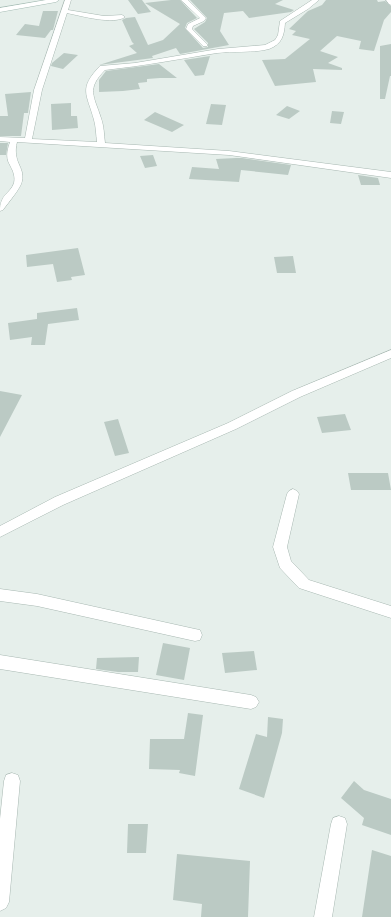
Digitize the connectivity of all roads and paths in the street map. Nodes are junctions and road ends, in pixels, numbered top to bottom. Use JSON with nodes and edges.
{"nodes":[{"id":1,"x":56,"y":0,"type":"edge"},
{"id":2,"x":68,"y":0,"type":"edge"},
{"id":3,"x":184,"y":0,"type":"edge"},
{"id":4,"x":316,"y":0,"type":"edge"},
{"id":5,"x":389,"y":0,"type":"edge"},
{"id":6,"x":391,"y":3,"type":"edge"},
{"id":7,"x":0,"y":10,"type":"edge"},
{"id":8,"x":65,"y":10,"type":"junction"},
{"id":9,"x":122,"y":17,"type":"dead end"},
{"id":10,"x":205,"y":44,"type":"dead end"},
{"id":11,"x":0,"y":139,"type":"edge"},
{"id":12,"x":14,"y":140,"type":"junction"},
{"id":13,"x":28,"y":141,"type":"junction"},
{"id":14,"x":101,"y":145,"type":"junction"},
{"id":15,"x":391,"y":175,"type":"edge"},
{"id":16,"x":0,"y":208,"type":"edge"},
{"id":17,"x":391,"y":354,"type":"edge"},
{"id":18,"x":293,"y":494,"type":"dead end"},
{"id":19,"x":0,"y":532,"type":"edge"},
{"id":20,"x":0,"y":596,"type":"edge"},
{"id":21,"x":391,"y":612,"type":"edge"},
{"id":22,"x":195,"y":635,"type":"dead end"},
{"id":23,"x":0,"y":662,"type":"edge"},
{"id":24,"x":251,"y":702,"type":"dead end"},
{"id":25,"x":12,"y":781,"type":"dead end"},
{"id":26,"x":339,"y":824,"type":"dead end"},
{"id":27,"x":0,"y":902,"type":"edge"},
{"id":28,"x":323,"y":917,"type":"edge"}],
"edges":[{"from":1,"to":7,"type":"street"},
{"from":2,"to":8,"type":"street"},
{"from":3,"to":10,"type":"street"},
{"from":4,"to":14,"type":"street"},
{"from":5,"to":6,"type":"street"},
{"from":8,"to":9,"type":"street"},
{"from":8,"to":13,"type":"street"},
{"from":11,"to":12,"type":"street"},
{"from":12,"to":13,"type":"street"},
{"from":12,"to":16,"type":"street"},
{"from":13,"to":14,"type":"street"},
{"from":14,"to":15,"type":"street"},
{"from":17,"to":19,"type":"street"},
{"from":18,"to":21,"type":"street"},
{"from":20,"to":22,"type":"street"},
{"from":23,"to":24,"type":"street"},
{"from":25,"to":27,"type":"street"},
{"from":26,"to":28,"type":"street"}]}
